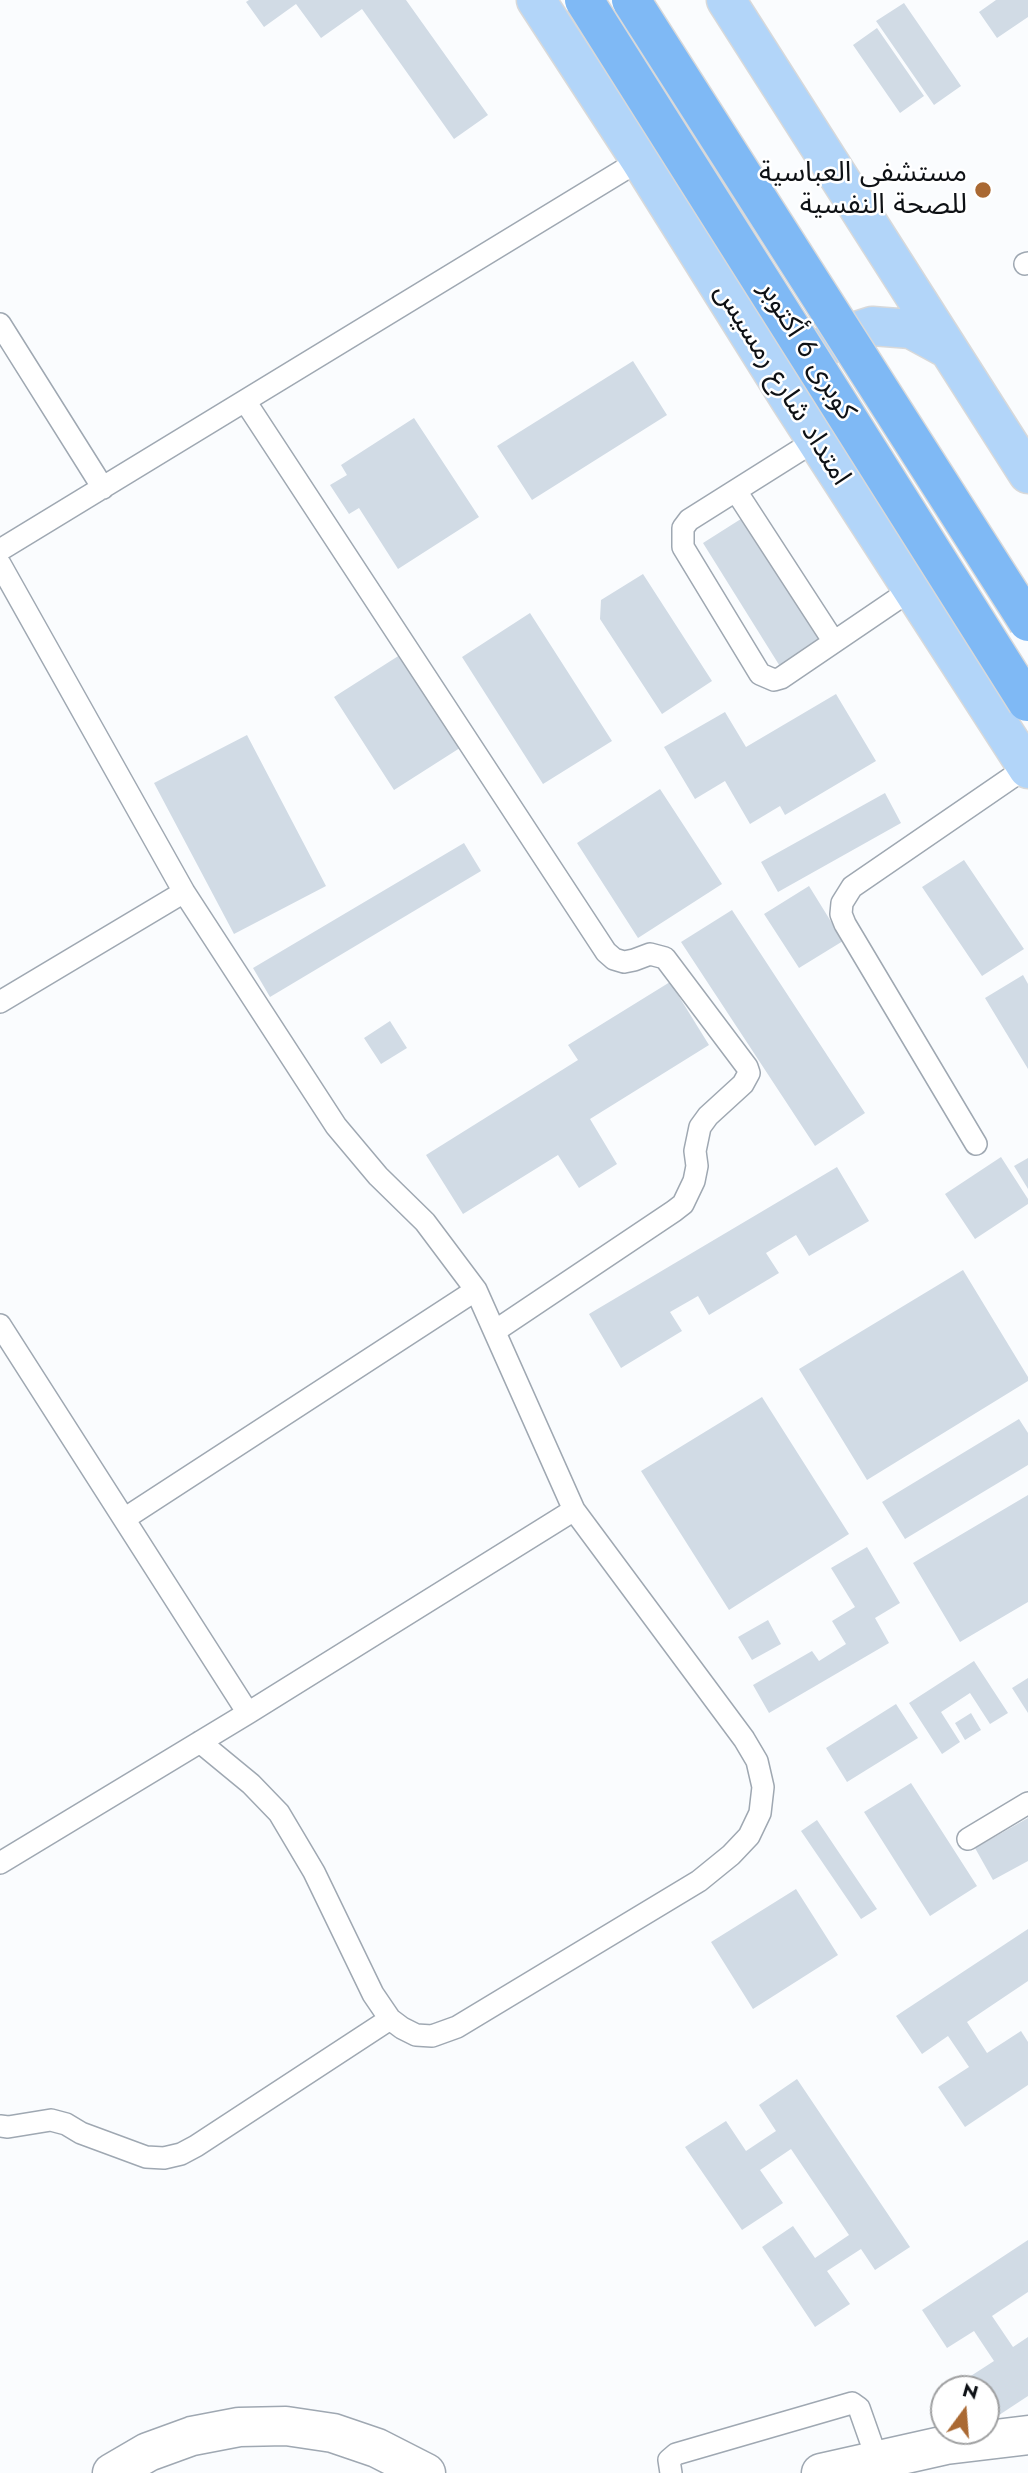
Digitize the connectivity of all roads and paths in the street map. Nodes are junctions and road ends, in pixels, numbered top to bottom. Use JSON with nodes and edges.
{"nodes":[{"id":1,"x":536,"y":0,"type":"edge"},
{"id":2,"x":584,"y":0,"type":"edge"},
{"id":3,"x":631,"y":0,"type":"edge"},
{"id":4,"x":726,"y":0,"type":"edge"},
{"id":5,"x":640,"y":160,"type":"junction"},
{"id":6,"x":0,"y":324,"type":"edge"},
{"id":7,"x":946,"y":348,"type":"junction"},
{"id":8,"x":790,"y":400,"type":"junction"},
{"id":9,"x":245,"y":401,"type":"junction"},
{"id":10,"x":816,"y":440,"type":"junction"},
{"id":11,"x":1028,"y":474,"type":"edge"},
{"id":12,"x":103,"y":488,"type":"junction"},
{"id":13,"x":736,"y":491,"type":"junction"},
{"id":14,"x":0,"y":550,"type":"edge"},
{"id":15,"x":0,"y":564,"type":"edge"},
{"id":16,"x":912,"y":589,"type":"junction"},
{"id":17,"x":1028,"y":622,"type":"edge"},
{"id":18,"x":834,"y":642,"type":"junction"},
{"id":19,"x":1027,"y":702,"type":"edge"},
{"id":20,"x":1027,"y":768,"type":"edge"},
{"id":21,"x":184,"y":892,"type":"junction"},
{"id":22,"x":0,"y":1002,"type":"edge"},
{"id":23,"x":976,"y":1143,"type":"dead end"},
{"id":24,"x":477,"y":1290,"type":"junction"},
{"id":25,"x":0,"y":1325,"type":"edge"},
{"id":26,"x":495,"y":1331,"type":"junction"},
{"id":27,"x":575,"y":1510,"type":"junction"},
{"id":28,"x":124,"y":1520,"type":"junction"},
{"id":29,"x":248,"y":1713,"type":"junction"},
{"id":30,"x":200,"y":1742,"type":"junction"},
{"id":31,"x":1028,"y":1804,"type":"edge"},
{"id":32,"x":968,"y":1839,"type":"dead end"},
{"id":33,"x":0,"y":1863,"type":"edge"},
{"id":34,"x":390,"y":2019,"type":"junction"},
{"id":35,"x":0,"y":2126,"type":"edge"},
{"id":36,"x":1027,"y":2435,"type":"edge"},
{"id":37,"x":877,"y":2459,"type":"junction"},
{"id":38,"x":112,"y":2473,"type":"edge"},
{"id":39,"x":426,"y":2473,"type":"edge"},
{"id":40,"x":671,"y":2473,"type":"edge"},
{"id":41,"x":821,"y":2473,"type":"edge"}],
"edges":[{"from":1,"to":5,"type":"main road","name":"امتداد شارع رمسيس"},
{"from":2,"to":19,"type":"highway","name":"كوبرى 6 أكتوبر","bridge":true},
{"from":3,"to":17,"type":"highway","name":"كوبرى 6 أكتوبر","bridge":true},
{"from":4,"to":7,"type":"main road"},
{"from":5,"to":8,"type":"main road","name":"امتداد شارع رمسيس"},
{"from":5,"to":9,"type":"lane"},
{"from":6,"to":12,"type":"lane"},
{"from":7,"to":8,"type":"main road"},
{"from":7,"to":11,"type":"main road"},
{"from":8,"to":10,"type":"main road","name":"امتداد شارع رمسيس"},
{"from":9,"to":12,"type":"lane"},
{"from":9,"to":26,"type":"lane"},
{"from":10,"to":13,"type":"lane"},
{"from":10,"to":16,"type":"main road","name":"امتداد شارع رمسيس"},
{"from":12,"to":14,"type":"lane"},
{"from":13,"to":18,"type":"lane"},
{"from":13,"to":18,"type":"lane"},
{"from":15,"to":21,"type":"lane"},
{"from":16,"to":18,"type":"lane"},
{"from":16,"to":20,"type":"main road","name":"امتداد شارع رمسيس"},
{"from":20,"to":23,"type":"lane"},
{"from":21,"to":22,"type":"lane"},
{"from":21,"to":24,"type":"lane"},
{"from":24,"to":26,"type":"lane"},
{"from":24,"to":28,"type":"lane"},
{"from":25,"to":28,"type":"lane"},
{"from":26,"to":27,"type":"lane"},
{"from":27,"to":29,"type":"lane"},
{"from":27,"to":34,"type":"lane"},
{"from":28,"to":29,"type":"lane"},
{"from":29,"to":30,"type":"lane"},
{"from":30,"to":33,"type":"lane"},
{"from":30,"to":34,"type":"lane"},
{"from":31,"to":32,"type":"lane"},
{"from":34,"to":35,"type":"lane"},
{"from":36,"to":37,"type":"street"},
{"from":37,"to":40,"type":"lane"},
{"from":37,"to":41,"type":"street"},
{"from":38,"to":39,"type":"street"}]}
